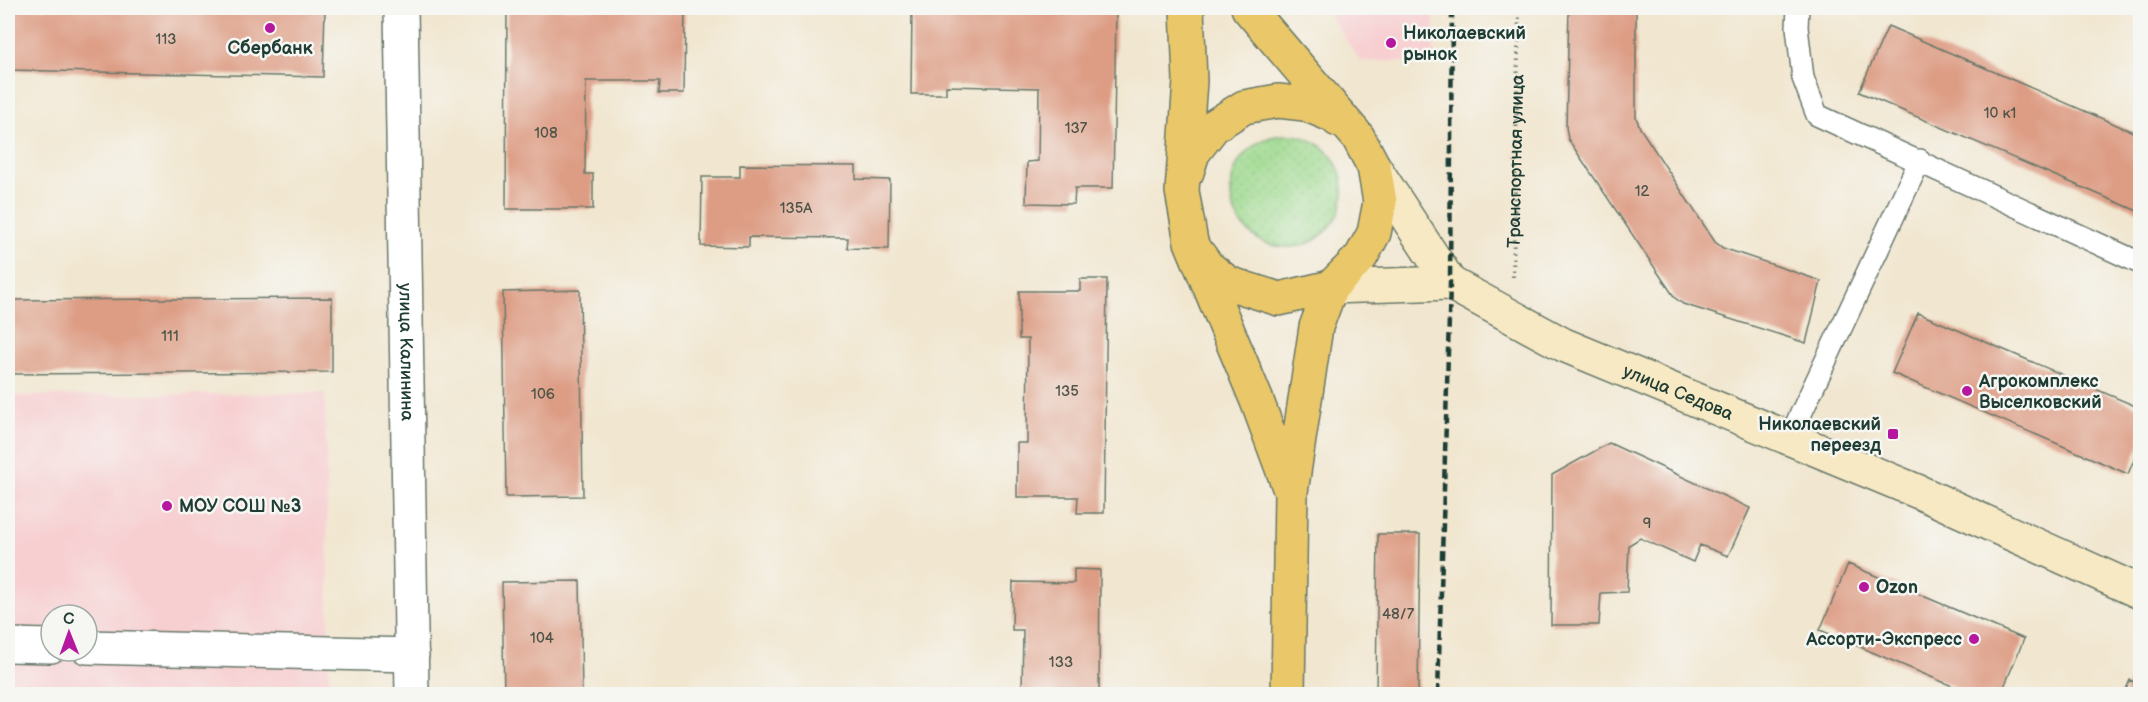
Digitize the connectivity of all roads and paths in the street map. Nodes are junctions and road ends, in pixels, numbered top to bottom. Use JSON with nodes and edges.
{"nodes":[{"id":1,"x":401,"y":8,"type":"edge"},
{"id":2,"x":1187,"y":8,"type":"edge"},
{"id":3,"x":1248,"y":8,"type":"edge"},
{"id":4,"x":1519,"y":8,"type":"edge"},
{"id":5,"x":1798,"y":8,"type":"edge"},
{"id":6,"x":1358,"y":137,"type":"junction"},
{"id":7,"x":1920,"y":160,"type":"junction"},
{"id":8,"x":1374,"y":167,"type":"junction"},
{"id":9,"x":1182,"y":191,"type":"junction"},
{"id":10,"x":1191,"y":242,"type":"junction"},
{"id":11,"x":2140,"y":263,"type":"edge"},
{"id":12,"x":1450,"y":283,"type":"junction"},
{"id":13,"x":1330,"y":287,"type":"junction"},
{"id":14,"x":1512,"y":316,"type":"junction"},
{"id":15,"x":1789,"y":439,"type":"junction"},
{"id":16,"x":1291,"y":492,"type":"junction"},
{"id":17,"x":2137,"y":583,"type":"edge"},
{"id":18,"x":8,"y":645,"type":"edge"},
{"id":19,"x":39,"y":646,"type":"edge"},
{"id":20,"x":99,"y":647,"type":"edge"},
{"id":21,"x":412,"y":655,"type":"junction"},
{"id":22,"x":412,"y":694,"type":"edge"},
{"id":23,"x":1288,"y":694,"type":"edge"}],
"edges":[{"from":1,"to":21,"type":"street","name":"улица Калинина"},
{"from":2,"to":9,"type":"main road"},
{"from":3,"to":6,"type":"main road"},
{"from":4,"to":14,"type":"path","name":"Транспортная улица"},
{"from":5,"to":7,"type":"lane"},
{"from":6,"to":8,"type":"main road"},
{"from":6,"to":9,"type":"main road"},
{"from":7,"to":11,"type":"lane"},
{"from":7,"to":15,"type":"lane"},
{"from":8,"to":12,"type":"main road","name":"улица Седова"},
{"from":8,"to":13,"type":"main road"},
{"from":9,"to":10,"type":"main road"},
{"from":10,"to":13,"type":"main road"},
{"from":10,"to":16,"type":"main road"},
{"from":12,"to":13,"type":"main road","name":"улица Седова"},
{"from":12,"to":14,"type":"main road","name":"улица Седова"},
{"from":13,"to":16,"type":"main road"},
{"from":14,"to":15,"type":"main road","name":"улица Седова"},
{"from":15,"to":17,"type":"main road","name":"улица Седова"},
{"from":16,"to":23,"type":"main road"},
{"from":18,"to":19,"type":"street"},
{"from":20,"to":21,"type":"street"},
{"from":21,"to":22,"type":"street","name":"улица Калинина"}]}
